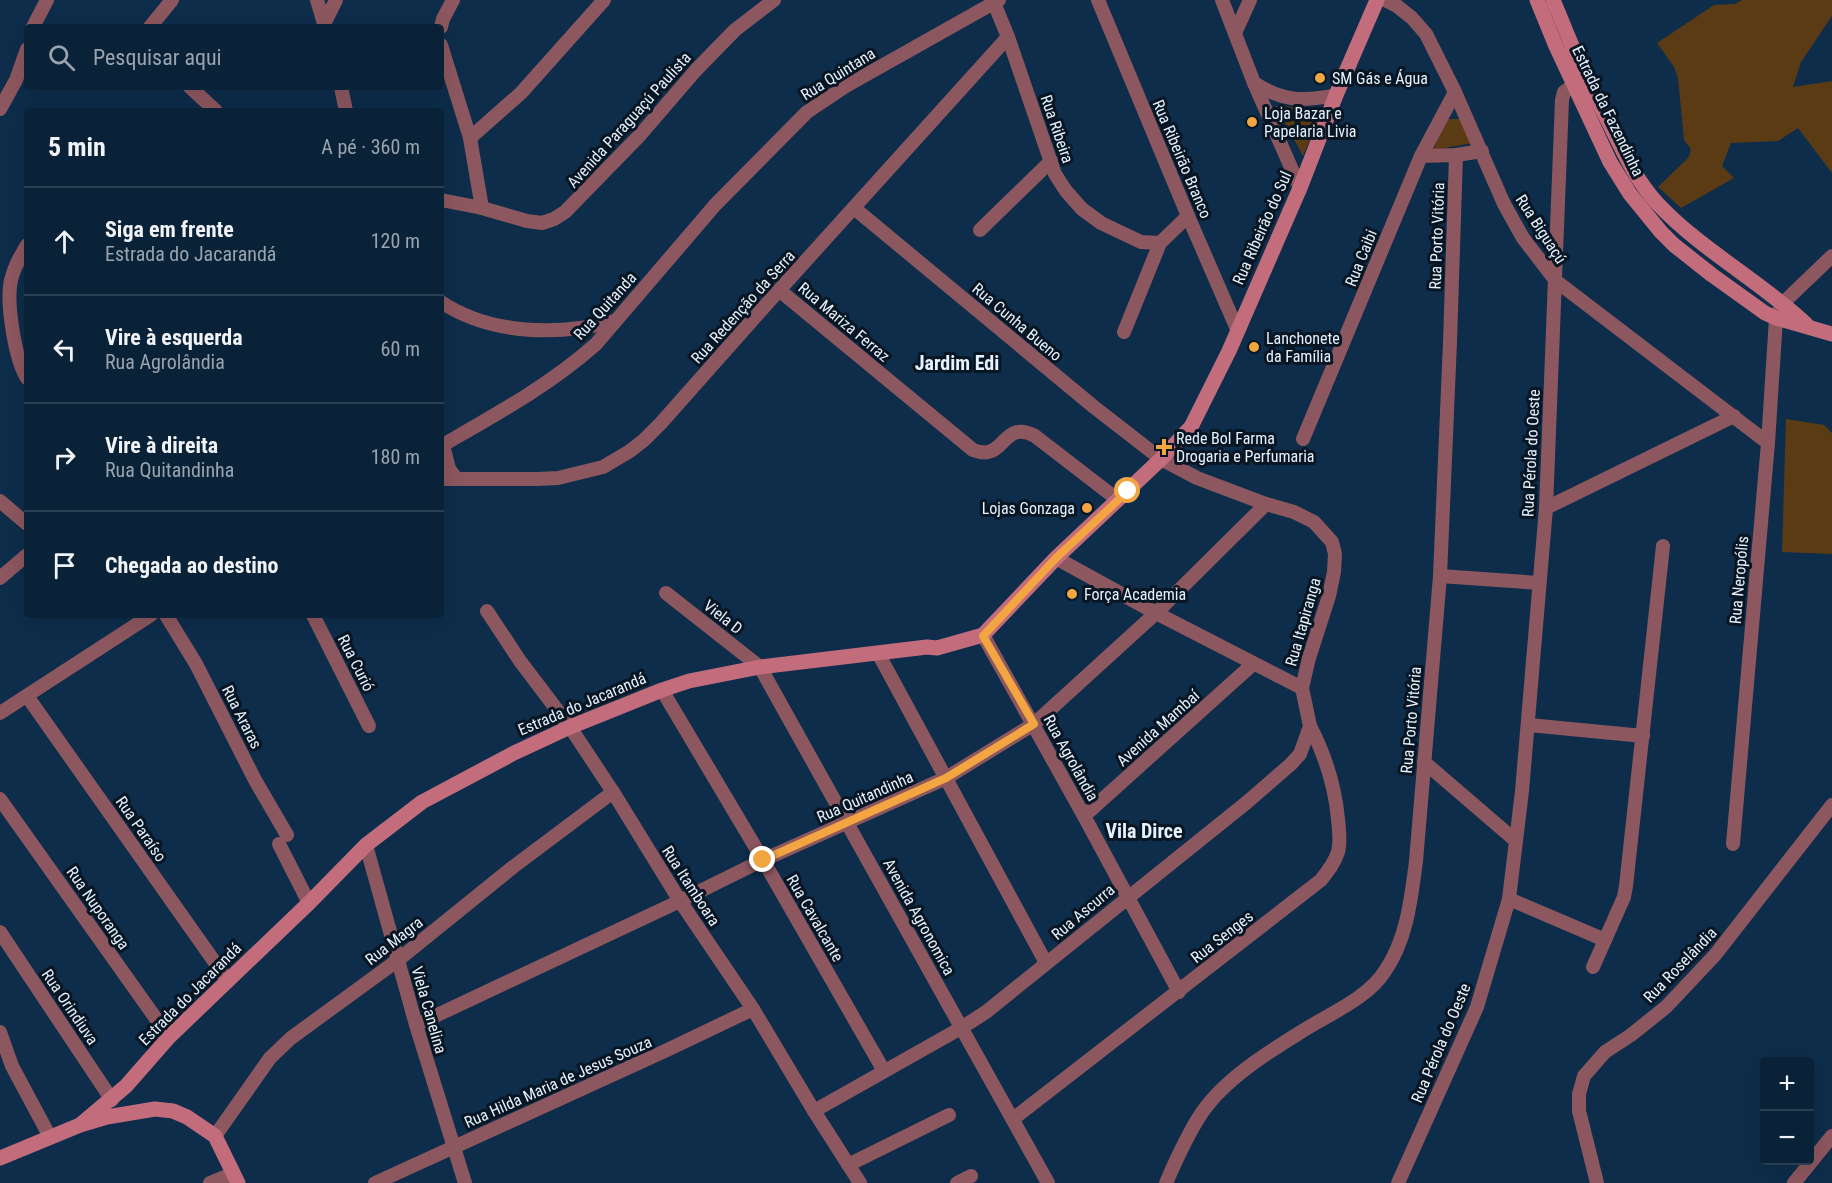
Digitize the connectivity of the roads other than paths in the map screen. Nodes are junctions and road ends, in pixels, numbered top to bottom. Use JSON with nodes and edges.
{"nodes":[{"id":1,"x":48,"y":0,"type":"edge"},
{"id":2,"x":172,"y":0,"type":"edge"},
{"id":3,"x":317,"y":0,"type":"edge"},
{"id":4,"x":336,"y":0,"type":"edge"},
{"id":5,"x":453,"y":0,"type":"edge"},
{"id":6,"x":604,"y":0,"type":"edge"},
{"id":7,"x":774,"y":0,"type":"edge"},
{"id":8,"x":1098,"y":0,"type":"edge"},
{"id":9,"x":1222,"y":0,"type":"edge"},
{"id":10,"x":1250,"y":0,"type":"edge"},
{"id":11,"x":1377,"y":0,"type":"edge"},
{"id":12,"x":1385,"y":0,"type":"edge"},
{"id":13,"x":1537,"y":0,"type":"edge"},
{"id":14,"x":1553,"y":0,"type":"edge"},
{"id":15,"x":997,"y":1,"type":"edge"},
{"id":16,"x":35,"y":24,"type":"edge"},
{"id":17,"x":152,"y":24,"type":"edge"},
{"id":18,"x":323,"y":24,"type":"edge"},
{"id":19,"x":325,"y":24,"type":"edge"},
{"id":20,"x":442,"y":24,"type":"edge"},
{"id":21,"x":1235,"y":33,"type":"junction"},
{"id":22,"x":1008,"y":37,"type":"junction"},
{"id":23,"x":24,"y":57,"type":"edge"},
{"id":24,"x":444,"y":58,"type":"edge"},
{"id":25,"x":1580,"y":82,"type":"junction"},
{"id":26,"x":1254,"y":83,"type":"junction"},
{"id":27,"x":193,"y":90,"type":"edge"},
{"id":28,"x":342,"y":90,"type":"edge"},
{"id":29,"x":1455,"y":92,"type":"junction"},
{"id":30,"x":1336,"y":95,"type":"junction"},
{"id":31,"x":213,"y":108,"type":"edge"},
{"id":32,"x":345,"y":108,"type":"edge"},
{"id":33,"x":0,"y":109,"type":"edge"},
{"id":34,"x":470,"y":138,"type":"junction"},
{"id":35,"x":1482,"y":151,"type":"junction"},
{"id":36,"x":1456,"y":155,"type":"junction"},
{"id":37,"x":1421,"y":156,"type":"junction"},
{"id":38,"x":1051,"y":161,"type":"junction"},
{"id":39,"x":1300,"y":188,"type":"junction"},
{"id":40,"x":444,"y":201,"type":"edge"},
{"id":41,"x":716,"y":205,"type":"joint"},
{"id":42,"x":482,"y":208,"type":"junction"},
{"id":43,"x":854,"y":208,"type":"junction"},
{"id":44,"x":1188,"y":216,"type":"junction"},
{"id":45,"x":980,"y":230,"type":"dead end"},
{"id":46,"x":1160,"y":243,"type":"junction"},
{"id":47,"x":24,"y":250,"type":"edge"},
{"id":48,"x":1832,"y":256,"type":"edge"},
{"id":49,"x":1556,"y":281,"type":"junction"},
{"id":50,"x":779,"y":290,"type":"junction"},
{"id":51,"x":1783,"y":303,"type":"junction"},
{"id":52,"x":444,"y":304,"type":"edge"},
{"id":53,"x":1776,"y":318,"type":"junction"},
{"id":54,"x":615,"y":321,"type":"junction"},
{"id":55,"x":1808,"y":326,"type":"junction"},
{"id":56,"x":1238,"y":329,"type":"junction"},
{"id":57,"x":1124,"y":332,"type":"dead end"},
{"id":58,"x":1832,"y":334,"type":"edge"},
{"id":59,"x":24,"y":372,"type":"edge"},
{"id":60,"x":1734,"y":416,"type":"junction"},
{"id":61,"x":1304,"y":439,"type":"dead end"},
{"id":62,"x":444,"y":444,"type":"edge"},
{"id":63,"x":1768,"y":444,"type":"junction"},
{"id":64,"x":444,"y":452,"type":"edge"},
{"id":65,"x":1161,"y":459,"type":"junction"},
{"id":66,"x":456,"y":478,"type":"junction"},
{"id":67,"x":444,"y":479,"type":"edge"},
{"id":68,"x":1118,"y":500,"type":"junction"},
{"id":69,"x":0,"y":501,"type":"edge"},
{"id":70,"x":1266,"y":504,"type":"junction"},
{"id":71,"x":1546,"y":508,"type":"junction"},
{"id":72,"x":24,"y":521,"type":"edge"},
{"id":73,"x":1663,"y":546,"type":"dead end"},
{"id":74,"x":24,"y":558,"type":"edge"},
{"id":75,"x":1056,"y":558,"type":"junction"},
{"id":76,"x":1440,"y":576,"type":"junction"},
{"id":77,"x":0,"y":578,"type":"edge"},
{"id":78,"x":1539,"y":583,"type":"junction"},
{"id":79,"x":666,"y":593,"type":"dead end"},
{"id":80,"x":487,"y":611,"type":"dead end"},
{"id":81,"x":1156,"y":613,"type":"junction"},
{"id":82,"x":146,"y":618,"type":"edge"},
{"id":83,"x":168,"y":618,"type":"edge"},
{"id":84,"x":315,"y":618,"type":"edge"},
{"id":85,"x":983,"y":636,"type":"junction"},
{"id":86,"x":878,"y":653,"type":"junction"},
{"id":87,"x":1253,"y":664,"type":"junction"},
{"id":88,"x":759,"y":667,"type":"junction"},
{"id":89,"x":1302,"y":688,"type":"junction"},
{"id":90,"x":662,"y":690,"type":"junction"},
{"id":91,"x":27,"y":696,"type":"junction"},
{"id":92,"x":0,"y":713,"type":"edge"},
{"id":93,"x":1034,"y":724,"type":"junction"},
{"id":94,"x":1529,"y":725,"type":"junction"},
{"id":95,"x":369,"y":726,"type":"dead end"},
{"id":96,"x":1310,"y":726,"type":"junction"},
{"id":97,"x":570,"y":727,"type":"junction"},
{"id":98,"x":1643,"y":736,"type":"junction"},
{"id":99,"x":1424,"y":762,"type":"junction"},
{"id":100,"x":946,"y":778,"type":"junction"},
{"id":101,"x":613,"y":792,"type":"junction"},
{"id":102,"x":0,"y":799,"type":"edge"},
{"id":103,"x":1832,"y":805,"type":"edge"},
{"id":104,"x":1084,"y":816,"type":"junction"},
{"id":105,"x":848,"y":823,"type":"junction"},
{"id":106,"x":1516,"y":841,"type":"junction"},
{"id":107,"x":1733,"y":844,"type":"dead end"},
{"id":108,"x":366,"y":845,"type":"junction"},
{"id":109,"x":763,"y":860,"type":"junction"},
{"id":110,"x":1127,"y":897,"type":"junction"},
{"id":111,"x":1509,"y":899,"type":"junction"},
{"id":112,"x":680,"y":901,"type":"junction"},
{"id":113,"x":309,"y":903,"type":"junction"},
{"id":114,"x":0,"y":932,"type":"edge"},
{"id":115,"x":1605,"y":939,"type":"junction"},
{"id":116,"x":398,"y":960,"type":"junction"},
{"id":117,"x":1046,"y":963,"type":"junction"},
{"id":118,"x":1593,"y":967,"type":"dead end"},
{"id":119,"x":228,"y":981,"type":"junction"},
{"id":120,"x":1179,"y":992,"type":"junction"},
{"id":121,"x":753,"y":1009,"type":"junction"},
{"id":122,"x":416,"y":1025,"type":"junction"},
{"id":123,"x":961,"y":1028,"type":"junction"},
{"id":124,"x":0,"y":1032,"type":"edge"},
{"id":125,"x":169,"y":1037,"type":"junction"},
{"id":126,"x":884,"y":1071,"type":"junction"},
{"id":127,"x":112,"y":1100,"type":"junction"},
{"id":128,"x":814,"y":1111,"type":"junction"},
{"id":129,"x":949,"y":1115,"type":"dead end"},
{"id":130,"x":1013,"y":1119,"type":"junction"},
{"id":131,"x":80,"y":1125,"type":"junction"},
{"id":132,"x":215,"y":1136,"type":"junction"},
{"id":133,"x":1832,"y":1136,"type":"edge"},
{"id":134,"x":50,"y":1137,"type":"junction"},
{"id":135,"x":453,"y":1148,"type":"junction"},
{"id":136,"x":0,"y":1158,"type":"edge"},
{"id":137,"x":848,"y":1165,"type":"junction"},
{"id":138,"x":971,"y":1176,"type":"dead end"},
{"id":139,"x":235,"y":1178,"type":"edge"},
{"id":140,"x":210,"y":1183,"type":"edge"},
{"id":141,"x":375,"y":1183,"type":"edge"},
{"id":142,"x":465,"y":1183,"type":"edge"},
{"id":143,"x":860,"y":1183,"type":"edge"},
{"id":144,"x":957,"y":1183,"type":"edge"},
{"id":145,"x":1048,"y":1183,"type":"edge"},
{"id":146,"x":1166,"y":1183,"type":"edge"},
{"id":147,"x":1398,"y":1183,"type":"edge"},
{"id":148,"x":1597,"y":1183,"type":"edge"},
{"id":149,"x":1794,"y":1183,"type":"edge"}],
"edges":[{"from":1,"to":16,"type":"street"},
{"from":2,"to":17,"type":"street"},
{"from":3,"to":18,"type":"street"},
{"from":4,"to":19,"type":"street"},
{"from":5,"to":20,"type":"street"},
{"from":6,"to":34,"type":"street"},
{"from":7,"to":42,"type":"street","name":"Avenida Paraguaçú Paulista"},
{"from":8,"to":44,"type":"street","name":"Rua Ribeirão Branco"},
{"from":9,"to":21,"type":"street"},
{"from":10,"to":21,"type":"street"},
{"from":11,"to":30,"type":"main road","name":"Rua Ribeirão do Sul"},
{"from":12,"to":29,"type":"street","name":"Rua Biguaçú"},
{"from":13,"to":25,"type":"main road","name":"Estrada da Fazendinha"},
{"from":14,"to":25,"type":"main road","name":"Estrada da Fazendinha"},
{"from":15,"to":22,"type":"street","name":"Rua Ribeira"},
{"from":15,"to":41,"type":"street","name":"Rua Quintana"},
{"from":21,"to":26,"type":"street"},
{"from":22,"to":38,"type":"street","name":"Rua Ribeira"},
{"from":22,"to":43,"type":"street","name":"Rua Redenção da Serra"},
{"from":23,"to":33,"type":"street"},
{"from":24,"to":34,"type":"street"},
{"from":25,"to":49,"type":"street","name":"Rua Pérola do Oeste"},
{"from":25,"to":51,"type":"main road","name":"Estrada da Fazendinha"},
{"from":25,"to":53,"type":"main road","name":"Estrada da Fazendinha"},
{"from":26,"to":30,"type":"street"},
{"from":26,"to":39,"type":"street"},
{"from":27,"to":31,"type":"street"},
{"from":28,"to":32,"type":"street"},
{"from":29,"to":35,"type":"street","name":"Rua Biguaçú"},
{"from":29,"to":37,"type":"street","name":"Rua Caibi"},
{"from":30,"to":39,"type":"main road","name":"Rua Ribeirão do Sul"},
{"from":34,"to":42,"type":"street"},
{"from":35,"to":36,"type":"street"},
{"from":35,"to":49,"type":"street","name":"Rua Biguaçú"},
{"from":36,"to":37,"type":"street"},
{"from":36,"to":76,"type":"street","name":"Rua Porto Vitória"},
{"from":37,"to":61,"type":"street","name":"Rua Caibi"},
{"from":38,"to":45,"type":"street"},
{"from":38,"to":46,"type":"street","name":"Rua Ribeira"},
{"from":39,"to":56,"type":"main road","name":"Rua Ribeirão do Sul"},
{"from":40,"to":42,"type":"street","name":"Avenida Paraguaçú Paulista"},
{"from":41,"to":54,"type":"street","name":"Rua Quitanda"},
{"from":43,"to":50,"type":"street","name":"Rua Redenção da Serra"},
{"from":43,"to":65,"type":"street","name":"Rua Cunha Bueno"},
{"from":44,"to":46,"type":"street"},
{"from":44,"to":56,"type":"street","name":"Rua Ribeirão Branco"},
{"from":46,"to":57,"type":"street"},
{"from":47,"to":59,"type":"street"},
{"from":48,"to":51,"type":"street"},
{"from":49,"to":60,"type":"street","name":"Rua Biguaçú"},
{"from":49,"to":71,"type":"street","name":"Rua Pérola do Oeste"},
{"from":50,"to":66,"type":"street","name":"Rua Redenção da Serra"},
{"from":50,"to":68,"type":"street","name":"Rua Mariza Ferraz"},
{"from":51,"to":53,"type":"street"},
{"from":51,"to":55,"type":"main road","name":"Estrada da Fazendinha"},
{"from":52,"to":54,"type":"street"},
{"from":53,"to":55,"type":"main road","name":"Estrada da Fazendinha"},
{"from":53,"to":63,"type":"street","name":"Rua Neropólis"},
{"from":54,"to":62,"type":"street","name":"Rua Quitanda"},
{"from":55,"to":58,"type":"main road","name":"Estrada da Fazendinha"},
{"from":56,"to":65,"type":"main road","name":"Rua Ribeirão do Sul"},
{"from":60,"to":63,"type":"street","name":"Rua Biguaçú"},
{"from":60,"to":71,"type":"street"},
{"from":63,"to":107,"type":"street","name":"Rua Neropólis"},
{"from":64,"to":66,"type":"street"},
{"from":65,"to":68,"type":"main road"},
{"from":65,"to":70,"type":"street","name":"Rua Itapiranga"},
{"from":66,"to":67,"type":"street","name":"Rua Redenção da Serra"},
{"from":68,"to":75,"type":"main road"},
{"from":69,"to":72,"type":"street"},
{"from":70,"to":81,"type":"street","name":"Rua Quitandinha"},
{"from":70,"to":89,"type":"street","name":"Rua Itapiranga"},
{"from":71,"to":78,"type":"street","name":"Rua Pérola do Oeste"},
{"from":73,"to":98,"type":"street"},
{"from":74,"to":77,"type":"street"},
{"from":75,"to":81,"type":"street"},
{"from":75,"to":85,"type":"main road"},
{"from":76,"to":78,"type":"street"},
{"from":76,"to":99,"type":"street","name":"Rua Porto Vitória"},
{"from":78,"to":94,"type":"street","name":"Rua Pérola do Oeste"},
{"from":79,"to":88,"type":"street","name":"Viela D"},
{"from":80,"to":97,"type":"street","name":"Rua Itamboara"},
{"from":81,"to":87,"type":"street"},
{"from":81,"to":93,"type":"street","name":"Rua Quitandinha"},
{"from":82,"to":91,"type":"street"},
{"from":83,"to":113,"type":"street","name":"Rua Araras"},
{"from":84,"to":95,"type":"street","name":"Rua Curió"},
{"from":85,"to":86,"type":"main road","name":"Estrada do Jacarandá"},
{"from":85,"to":93,"type":"street","name":"Rua Agrolândia"},
{"from":86,"to":88,"type":"main road","name":"Estrada do Jacarandá"},
{"from":86,"to":100,"type":"street"},
{"from":87,"to":89,"type":"street"},
{"from":87,"to":104,"type":"street","name":"Avenida Mambaí"},
{"from":88,"to":90,"type":"main road","name":"Estrada do Jacarandá"},
{"from":88,"to":105,"type":"street","name":"Avenida Agronomica"},
{"from":89,"to":96,"type":"street"},
{"from":90,"to":97,"type":"main road","name":"Estrada do Jacarandá"},
{"from":90,"to":109,"type":"street","name":"Rua Cavalcante"},
{"from":91,"to":92,"type":"street"},
{"from":91,"to":119,"type":"street","name":"Rua Paraíso"},
{"from":93,"to":100,"type":"street","name":"Rua Quitandinha"},
{"from":93,"to":104,"type":"street","name":"Rua Agrolândia"},
{"from":94,"to":98,"type":"street"},
{"from":94,"to":106,"type":"street","name":"Rua Pérola do Oeste"},
{"from":96,"to":110,"type":"street","name":"Rua Ascurra"},
{"from":96,"to":120,"type":"street","name":"Rua Senges"},
{"from":97,"to":101,"type":"street","name":"Rua Itamboara"},
{"from":97,"to":108,"type":"main road","name":"Estrada do Jacarandá"},
{"from":98,"to":115,"type":"street"},
{"from":99,"to":106,"type":"street"},
{"from":99,"to":146,"type":"street","name":"Rua Porto Vitória"},
{"from":100,"to":105,"type":"street","name":"Rua Quitandinha"},
{"from":100,"to":117,"type":"street"},
{"from":101,"to":112,"type":"street","name":"Rua Itamboara"},
{"from":101,"to":116,"type":"street","name":"Rua Magra"},
{"from":102,"to":125,"type":"street","name":"Rua Nuporanga"},
{"from":103,"to":148,"type":"street","name":"Rua Roselândia"},
{"from":104,"to":110,"type":"street","name":"Rua Agrolândia"},
{"from":105,"to":109,"type":"street","name":"Rua Quitandinha"},
{"from":105,"to":123,"type":"street","name":"Avenida Agronomica"},
{"from":106,"to":111,"type":"street","name":"Rua Pérola do Oeste"},
{"from":108,"to":113,"type":"main road","name":"Estrada do Jacarandá"},
{"from":108,"to":116,"type":"street","name":"Viela Canelina"},
{"from":109,"to":112,"type":"street","name":"Rua Quitandinha"},
{"from":109,"to":126,"type":"street","name":"Rua Cavalcante"},
{"from":110,"to":117,"type":"street","name":"Rua Ascurra"},
{"from":110,"to":120,"type":"street","name":"Rua Agrolândia"},
{"from":111,"to":115,"type":"street"},
{"from":111,"to":147,"type":"street","name":"Rua Pérola do Oeste"},
{"from":112,"to":121,"type":"street","name":"Rua Itamboara"},
{"from":112,"to":122,"type":"street","name":"Rua Quitandinha"},
{"from":113,"to":119,"type":"main road","name":"Estrada do Jacarandá"},
{"from":114,"to":127,"type":"street","name":"Rua Orindiuva"},
{"from":115,"to":118,"type":"street"},
{"from":116,"to":122,"type":"street","name":"Viela Canelina"},
{"from":116,"to":132,"type":"street","name":"Rua Magra"},
{"from":117,"to":123,"type":"street","name":"Rua Ascurra"},
{"from":119,"to":125,"type":"main road","name":"Estrada do Jacarandá"},
{"from":120,"to":130,"type":"street","name":"Rua Senges"},
{"from":121,"to":128,"type":"street","name":"Rua Itamboara"},
{"from":121,"to":135,"type":"street","name":"Rua Hilda Maria de Jesus Souza"},
{"from":122,"to":135,"type":"street","name":"Viela Canelina"},
{"from":123,"to":126,"type":"street","name":"Rua Ascurra"},
{"from":123,"to":130,"type":"street","name":"Avenida Agronomica"},
{"from":124,"to":134,"type":"street"},
{"from":125,"to":127,"type":"main road","name":"Estrada do Jacarandá"},
{"from":126,"to":128,"type":"street","name":"Rua Ascurra"},
{"from":127,"to":131,"type":"main road","name":"Estrada do Jacarandá"},
{"from":128,"to":137,"type":"street","name":"Rua Itamboara"},
{"from":129,"to":137,"type":"street"},
{"from":130,"to":145,"type":"street","name":"Avenida Agronomica"},
{"from":131,"to":132,"type":"main road","name":"Estrada do Jacarandá"},
{"from":131,"to":134,"type":"main road","name":"Estrada do Jacarandá"},
{"from":132,"to":139,"type":"main road"},
{"from":133,"to":149,"type":"street"},
{"from":134,"to":136,"type":"main road","name":"Estrada do Jacarandá"},
{"from":135,"to":141,"type":"street","name":"Rua Hilda Maria de Jesus Souza"},
{"from":135,"to":142,"type":"street","name":"Viela Canelina"},
{"from":137,"to":143,"type":"street","name":"Rua Itamboara"},
{"from":138,"to":144,"type":"street"},
{"from":139,"to":140,"type":"street"}]}
